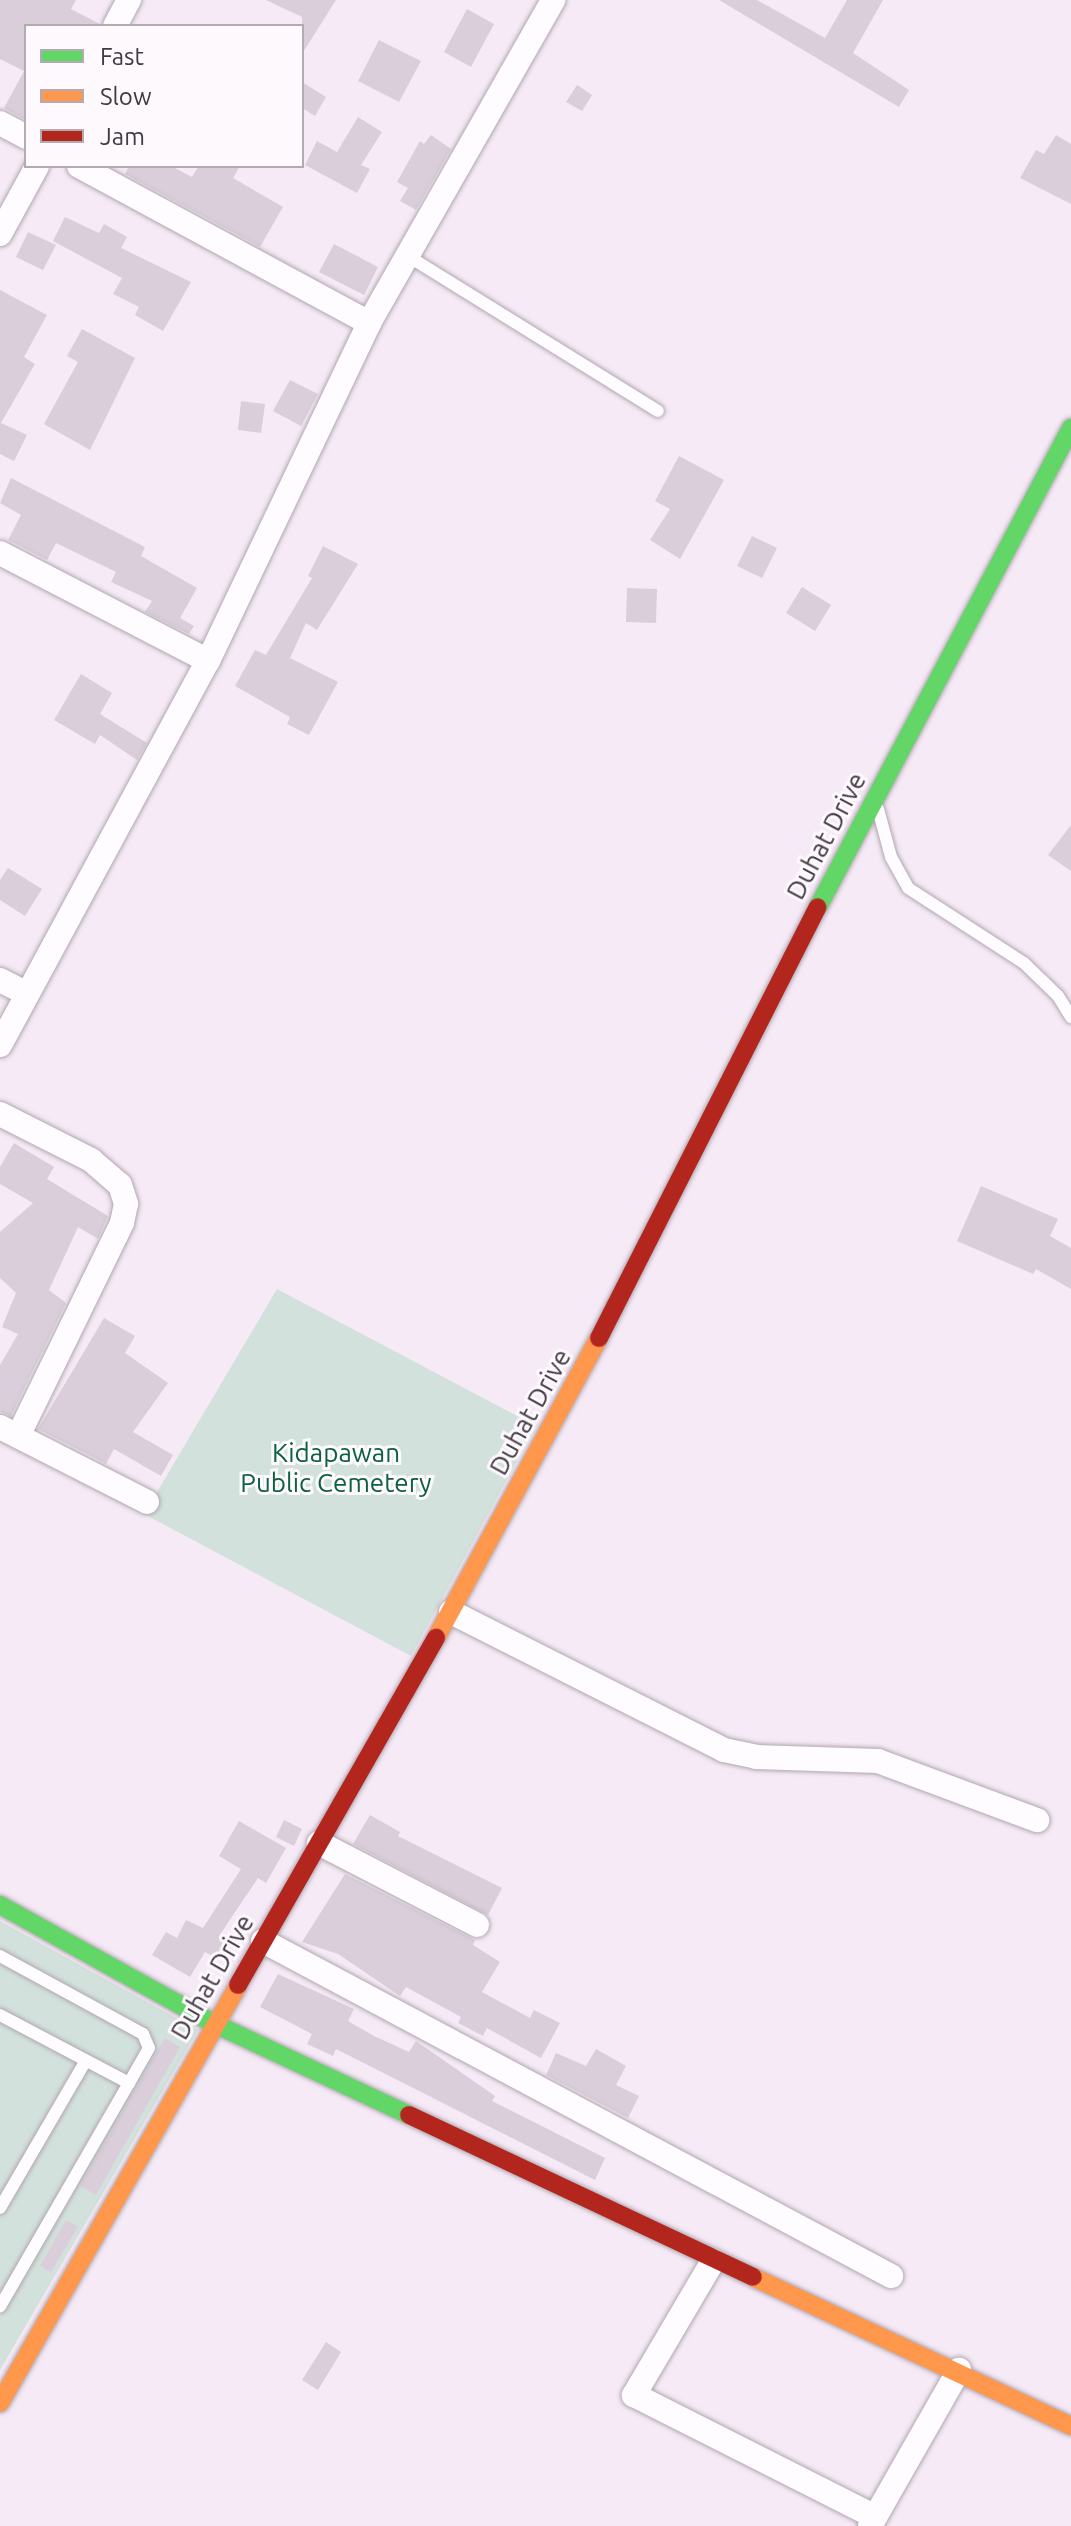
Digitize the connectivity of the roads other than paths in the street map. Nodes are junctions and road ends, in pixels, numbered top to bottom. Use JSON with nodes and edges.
{"nodes":[{"id":1,"x":129,"y":0,"type":"edge"},
{"id":2,"x":553,"y":0,"type":"edge"},
{"id":3,"x":116,"y":24,"type":"edge"},
{"id":4,"x":0,"y":123,"type":"edge"},
{"id":5,"x":24,"y":136,"type":"edge"},
{"id":6,"x":36,"y":168,"type":"edge"},
{"id":7,"x":83,"y":168,"type":"edge"},
{"id":8,"x":0,"y":234,"type":"edge"},
{"id":9,"x":408,"y":256,"type":"junction"},
{"id":10,"x":369,"y":323,"type":"junction"},
{"id":11,"x":658,"y":411,"type":"dead end"},
{"id":12,"x":1071,"y":428,"type":"edge"},
{"id":13,"x":1063,"y":461,"type":"edge"},
{"id":14,"x":0,"y":553,"type":"edge"},
{"id":15,"x":208,"y":661,"type":"junction"},
{"id":16,"x":875,"y":798,"type":"junction"},
{"id":17,"x":0,"y":980,"type":"edge"},
{"id":18,"x":27,"y":994,"type":"junction"},
{"id":19,"x":1071,"y":1017,"type":"edge"},
{"id":20,"x":0,"y":1045,"type":"edge"},
{"id":21,"x":0,"y":1114,"type":"edge"},
{"id":22,"x":9,"y":1431,"type":"edge"},
{"id":23,"x":147,"y":1502,"type":"dead end"},
{"id":24,"x":451,"y":1612,"type":"junction"},
{"id":25,"x":1037,"y":1820,"type":"dead end"},
{"id":26,"x":319,"y":1843,"type":"junction"},
{"id":27,"x":0,"y":1905,"type":"edge"},
{"id":28,"x":477,"y":1925,"type":"dead end"},
{"id":29,"x":263,"y":1941,"type":"junction"},
{"id":30,"x":0,"y":1956,"type":"edge"},
{"id":31,"x":0,"y":2015,"type":"edge"},
{"id":32,"x":215,"y":2024,"type":"junction"},
{"id":33,"x":85,"y":2062,"type":"junction"},
{"id":34,"x":129,"y":2083,"type":"junction"},
{"id":35,"x":0,"y":2208,"type":"edge"},
{"id":36,"x":713,"y":2261,"type":"junction"},
{"id":37,"x":891,"y":2276,"type":"dead end"},
{"id":38,"x":0,"y":2306,"type":"edge"},
{"id":39,"x":959,"y":2370,"type":"junction"},
{"id":40,"x":0,"y":2403,"type":"edge"},
{"id":41,"x":1071,"y":2426,"type":"edge"},
{"id":42,"x":873,"y":2521,"type":"edge"}],
"edges":[{"from":1,"to":3,"type":"street"},
{"from":2,"to":9,"type":"street"},
{"from":4,"to":5,"type":"street"},
{"from":6,"to":8,"type":"street"},
{"from":7,"to":10,"type":"street"},
{"from":9,"to":10,"type":"street"},
{"from":9,"to":11,"type":"lane"},
{"from":10,"to":15,"type":"street"},
{"from":12,"to":13,"type":"street","name":"Duhat Drive"},
{"from":13,"to":16,"type":"street","name":"Duhat Drive"},
{"from":14,"to":15,"type":"street"},
{"from":15,"to":18,"type":"street"},
{"from":16,"to":19,"type":"lane"},
{"from":16,"to":24,"type":"street","name":"Duhat Drive"},
{"from":17,"to":18,"type":"street"},
{"from":18,"to":20,"type":"street"},
{"from":21,"to":22,"type":"street"},
{"from":22,"to":23,"type":"street"},
{"from":24,"to":25,"type":"street"},
{"from":24,"to":26,"type":"street","name":"Duhat Drive"},
{"from":26,"to":28,"type":"street"},
{"from":26,"to":29,"type":"street","name":"Duhat Drive"},
{"from":27,"to":32,"type":"street"},
{"from":29,"to":32,"type":"street","name":"Duhat Drive"},
{"from":29,"to":37,"type":"street"},
{"from":30,"to":34,"type":"lane"},
{"from":31,"to":33,"type":"lane"},
{"from":32,"to":36,"type":"street"},
{"from":32,"to":40,"type":"street","name":"Duhat Drive"},
{"from":33,"to":34,"type":"lane"},
{"from":33,"to":35,"type":"lane"},
{"from":34,"to":38,"type":"lane"},
{"from":36,"to":39,"type":"street"},
{"from":36,"to":42,"type":"street"},
{"from":39,"to":41,"type":"street"},
{"from":39,"to":42,"type":"street"}]}
